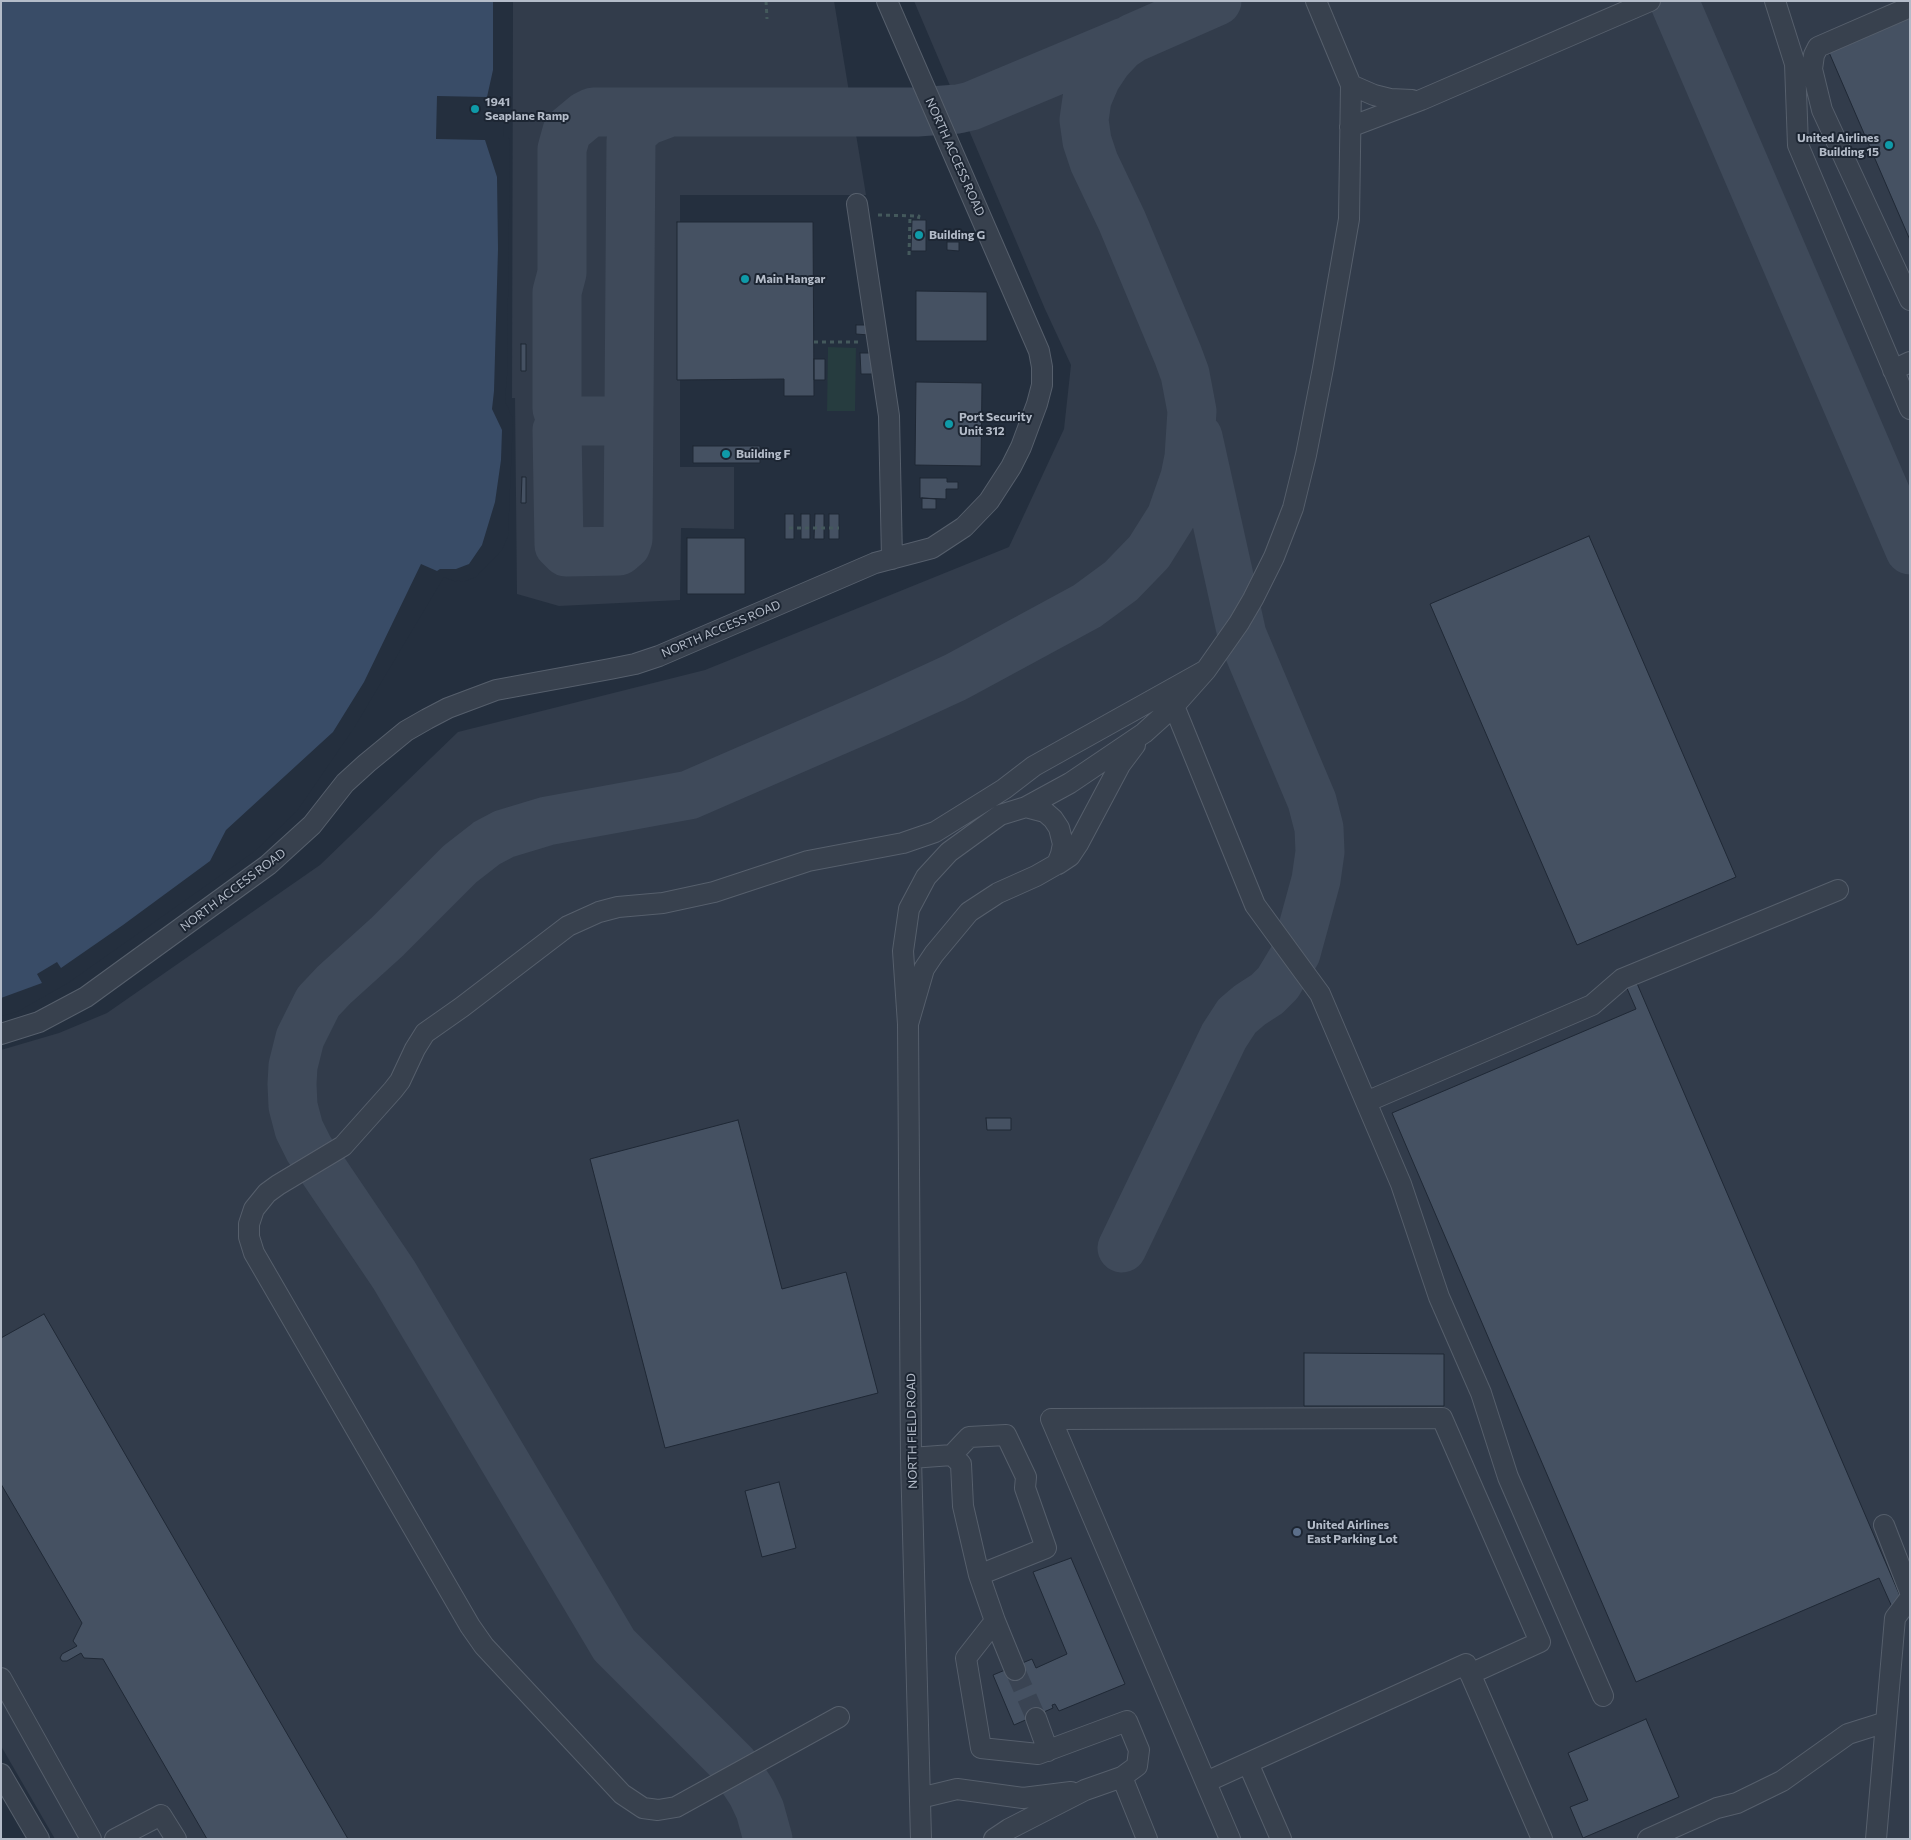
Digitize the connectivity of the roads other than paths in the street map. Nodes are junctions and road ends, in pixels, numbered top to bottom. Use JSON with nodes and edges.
{"nodes":[{"id":1,"x":887,"y":1,"type":"edge"},
{"id":2,"x":1316,"y":1,"type":"edge"},
{"id":3,"x":1650,"y":1,"type":"edge"},
{"id":4,"x":1775,"y":1,"type":"edge"},
{"id":5,"x":1910,"y":7,"type":"edge"},
{"id":6,"x":1351,"y":85,"type":"junction"},
{"id":7,"x":1421,"y":100,"type":"junction"},
{"id":8,"x":1350,"y":127,"type":"junction"},
{"id":9,"x":858,"y":210,"type":"road end"},
{"id":10,"x":1910,"y":300,"type":"edge"},
{"id":11,"x":1902,"y":366,"type":"edge"},
{"id":12,"x":1910,"y":409,"type":"edge"},
{"id":13,"x":892,"y":559,"type":"junction"},
{"id":14,"x":1206,"y":670,"type":"junction"},
{"id":15,"x":1174,"y":706,"type":"junction"},
{"id":16,"x":1144,"y":733,"type":"junction"},
{"id":17,"x":1026,"y":807,"type":"junction"},
{"id":18,"x":1057,"y":864,"type":"junction"},
{"id":19,"x":1838,"y":890,"type":"dead end"},
{"id":20,"x":908,"y":1024,"type":"junction"},
{"id":21,"x":1,"y":1034,"type":"edge"},
{"id":22,"x":1366,"y":1102,"type":"junction"},
{"id":23,"x":952,"y":1455,"type":"junction"},
{"id":24,"x":911,"y":1458,"type":"junction"},
{"id":25,"x":1884,"y":1526,"type":"dead end"},
{"id":26,"x":979,"y":1575,"type":"junction"},
{"id":27,"x":1910,"y":1592,"type":"edge"},
{"id":28,"x":1910,"y":1598,"type":"edge"},
{"id":29,"x":995,"y":1621,"type":"junction"},
{"id":30,"x":1468,"y":1669,"type":"junction"},
{"id":31,"x":1015,"y":1670,"type":"tunnel mouth"},
{"id":32,"x":1,"y":1678,"type":"edge"},
{"id":33,"x":1603,"y":1696,"type":"dead end"},
{"id":34,"x":838,"y":1717,"type":"dead end"},
{"id":35,"x":1036,"y":1718,"type":"tunnel mouth"},
{"id":36,"x":1886,"y":1722,"type":"junction"},
{"id":37,"x":1048,"y":1751,"type":"junction"},
{"id":38,"x":1248,"y":1762,"type":"junction"},
{"id":39,"x":1,"y":1774,"type":"edge"},
{"id":40,"x":1122,"y":1777,"type":"junction"},
{"id":41,"x":1206,"y":1782,"type":"junction"},
{"id":42,"x":1085,"y":1790,"type":"junction"},
{"id":43,"x":920,"y":1798,"type":"junction"},
{"id":44,"x":39,"y":1839,"type":"edge"},
{"id":45,"x":90,"y":1839,"type":"edge"},
{"id":46,"x":115,"y":1839,"type":"edge"},
{"id":47,"x":176,"y":1839,"type":"edge"},
{"id":48,"x":921,"y":1839,"type":"edge"},
{"id":49,"x":994,"y":1839,"type":"edge"},
{"id":50,"x":1147,"y":1839,"type":"edge"},
{"id":51,"x":1230,"y":1839,"type":"edge"},
{"id":52,"x":1281,"y":1839,"type":"edge"},
{"id":53,"x":1542,"y":1839,"type":"edge"},
{"id":54,"x":1648,"y":1839,"type":"edge"},
{"id":55,"x":1876,"y":1839,"type":"edge"}],
"edges":[{"from":1,"to":13,"type":"street","name":"NORTH ACCESS ROAD"},
{"from":2,"to":6,"type":"street"},
{"from":3,"to":7,"type":"street"},
{"from":4,"to":11,"type":"street"},
{"from":5,"to":10,"type":"street"},
{"from":6,"to":7,"type":"street"},
{"from":6,"to":8,"type":"street"},
{"from":7,"to":8,"type":"street"},
{"from":8,"to":14,"type":"street"},
{"from":9,"to":13,"type":"street"},
{"from":11,"to":12,"type":"street"},
{"from":13,"to":21,"type":"street","name":"NORTH ACCESS ROAD"},
{"from":14,"to":15,"type":"street"},
{"from":14,"to":34,"type":"street"},
{"from":15,"to":16,"type":"street"},
{"from":15,"to":22,"type":"street"},
{"from":16,"to":17,"type":"street","name":"NORTH FIELD ROAD"},
{"from":16,"to":18,"type":"street","name":"NORTH FIELD ROAD"},
{"from":17,"to":18,"type":"street"},
{"from":17,"to":20,"type":"street","name":"NORTH FIELD ROAD"},
{"from":18,"to":20,"type":"street","name":"NORTH FIELD ROAD"},
{"from":19,"to":22,"type":"street"},
{"from":20,"to":24,"type":"street","name":"NORTH FIELD ROAD"},
{"from":22,"to":33,"type":"street"},
{"from":23,"to":24,"type":"street"},
{"from":23,"to":26,"type":"street"},
{"from":23,"to":26,"type":"street"},
{"from":24,"to":43,"type":"street","name":"NORTH FIELD ROAD"},
{"from":25,"to":27,"type":"street"},
{"from":26,"to":29,"type":"street"},
{"from":28,"to":36,"type":"street"},
{"from":29,"to":31,"type":"street"},
{"from":29,"to":37,"type":"street"},
{"from":30,"to":38,"type":"street"},
{"from":30,"to":41,"type":"street"},
{"from":30,"to":53,"type":"street"},
{"from":32,"to":45,"type":"street"},
{"from":35,"to":37,"type":"street"},
{"from":36,"to":54,"type":"street"},
{"from":36,"to":55,"type":"street"},
{"from":37,"to":40,"type":"street"},
{"from":38,"to":41,"type":"street"},
{"from":38,"to":52,"type":"street"},
{"from":39,"to":44,"type":"street"},
{"from":40,"to":42,"type":"street"},
{"from":40,"to":50,"type":"street"},
{"from":41,"to":51,"type":"street"},
{"from":42,"to":43,"type":"street"},
{"from":42,"to":49,"type":"street"},
{"from":43,"to":48,"type":"street","name":"NORTH FIELD ROAD"},
{"from":46,"to":47,"type":"street"}]}
